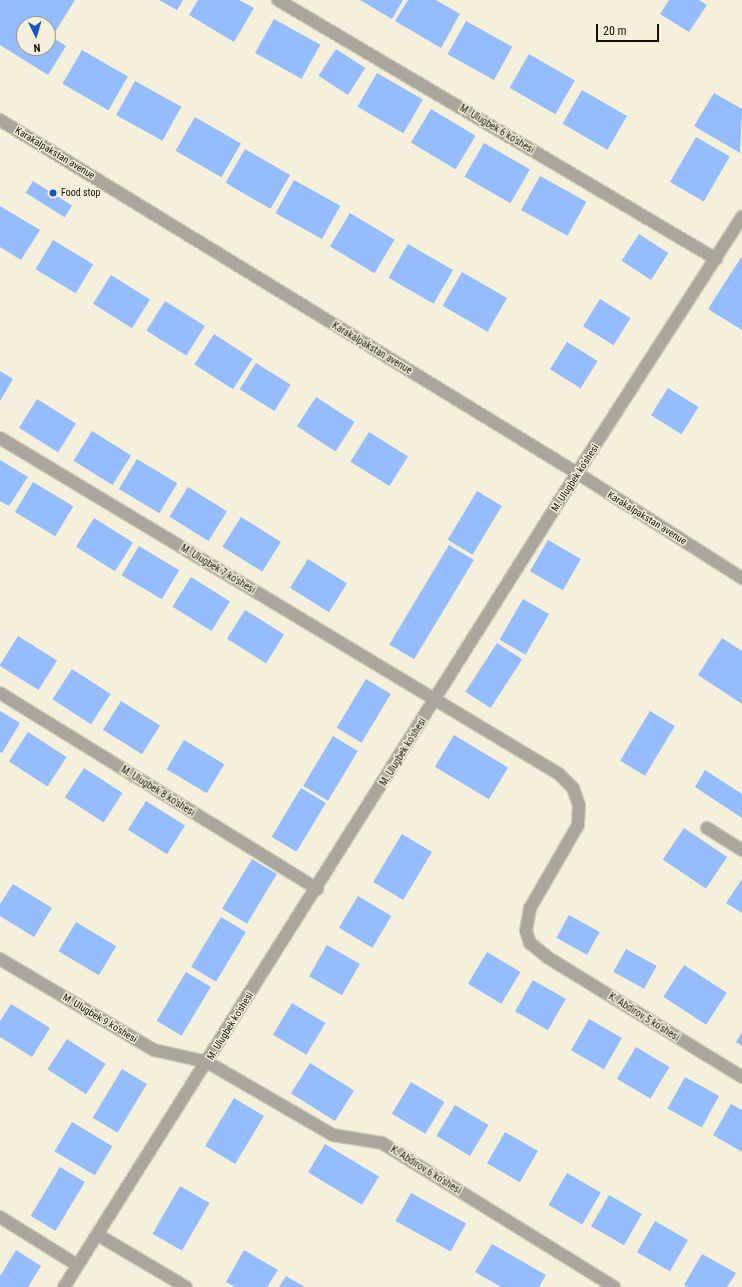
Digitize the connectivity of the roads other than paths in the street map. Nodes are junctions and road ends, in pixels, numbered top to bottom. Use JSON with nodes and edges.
{"nodes":[{"id":1,"x":278,"y":0,"type":"edge"},
{"id":2,"x":0,"y":120,"type":"edge"},
{"id":3,"x":742,"y":217,"type":"edge"},
{"id":4,"x":716,"y":259,"type":"junction"},
{"id":5,"x":0,"y":438,"type":"edge"},
{"id":6,"x":577,"y":473,"type":"junction"},
{"id":7,"x":742,"y":578,"type":"edge"},
{"id":8,"x":0,"y":694,"type":"edge"},
{"id":9,"x":436,"y":699,"type":"junction"},
{"id":10,"x":707,"y":828,"type":"dead end"},
{"id":11,"x":742,"y":850,"type":"edge"},
{"id":12,"x":317,"y":889,"type":"junction"},
{"id":13,"x":547,"y":957,"type":"joint"},
{"id":14,"x":0,"y":959,"type":"edge"},
{"id":15,"x":207,"y":1062,"type":"junction"},
{"id":16,"x":742,"y":1077,"type":"edge"},
{"id":17,"x":0,"y":1218,"type":"edge"},
{"id":18,"x":98,"y":1234,"type":"junction"},
{"id":19,"x":77,"y":1265,"type":"junction"},
{"id":20,"x":64,"y":1287,"type":"edge"},
{"id":21,"x":186,"y":1287,"type":"edge"},
{"id":22,"x":614,"y":1287,"type":"edge"}],
"edges":[{"from":1,"to":4,"type":"street","name":"M. Ulugbek 6 ko'shesi"},
{"from":2,"to":6,"type":"street","name":"Karakalpakstan avenue"},
{"from":3,"to":4,"type":"street","name":"M. Ulugbek ko'shesi"},
{"from":4,"to":6,"type":"street","name":"M. Ulugbek ko'shesi"},
{"from":5,"to":9,"type":"street","name":"M. Ulugbek 7 ko'shesi"},
{"from":6,"to":7,"type":"street","name":"Karakalpakstan avenue"},
{"from":6,"to":9,"type":"street","name":"M. Ulugbek ko'shesi"},
{"from":8,"to":12,"type":"street","name":"M. Ulugbek 8 ko'shesi"},
{"from":9,"to":12,"type":"street","name":"M. Ulugbek ko'shesi"},
{"from":9,"to":13,"type":"street","name":"M. Ulugbek 7 ko'shesi"},
{"from":10,"to":11,"type":"street"},
{"from":12,"to":15,"type":"street","name":"M. Ulugbek ko'shesi"},
{"from":13,"to":16,"type":"street","name":"K. Abdirov 5 ko'shesi"},
{"from":14,"to":15,"type":"street","name":"M. Ulugbek 9 ko'shesi"},
{"from":15,"to":18,"type":"street","name":"M. Ulugbek ko'shesi"},
{"from":15,"to":22,"type":"street","name":"K. Abdirov 6 ko'shesi"},
{"from":17,"to":19,"type":"street"},
{"from":18,"to":19,"type":"street","name":"M. Ulugbek ko'shesi"},
{"from":18,"to":21,"type":"street"},
{"from":19,"to":20,"type":"street","name":"M. Ulugbek ko'shesi"}]}
